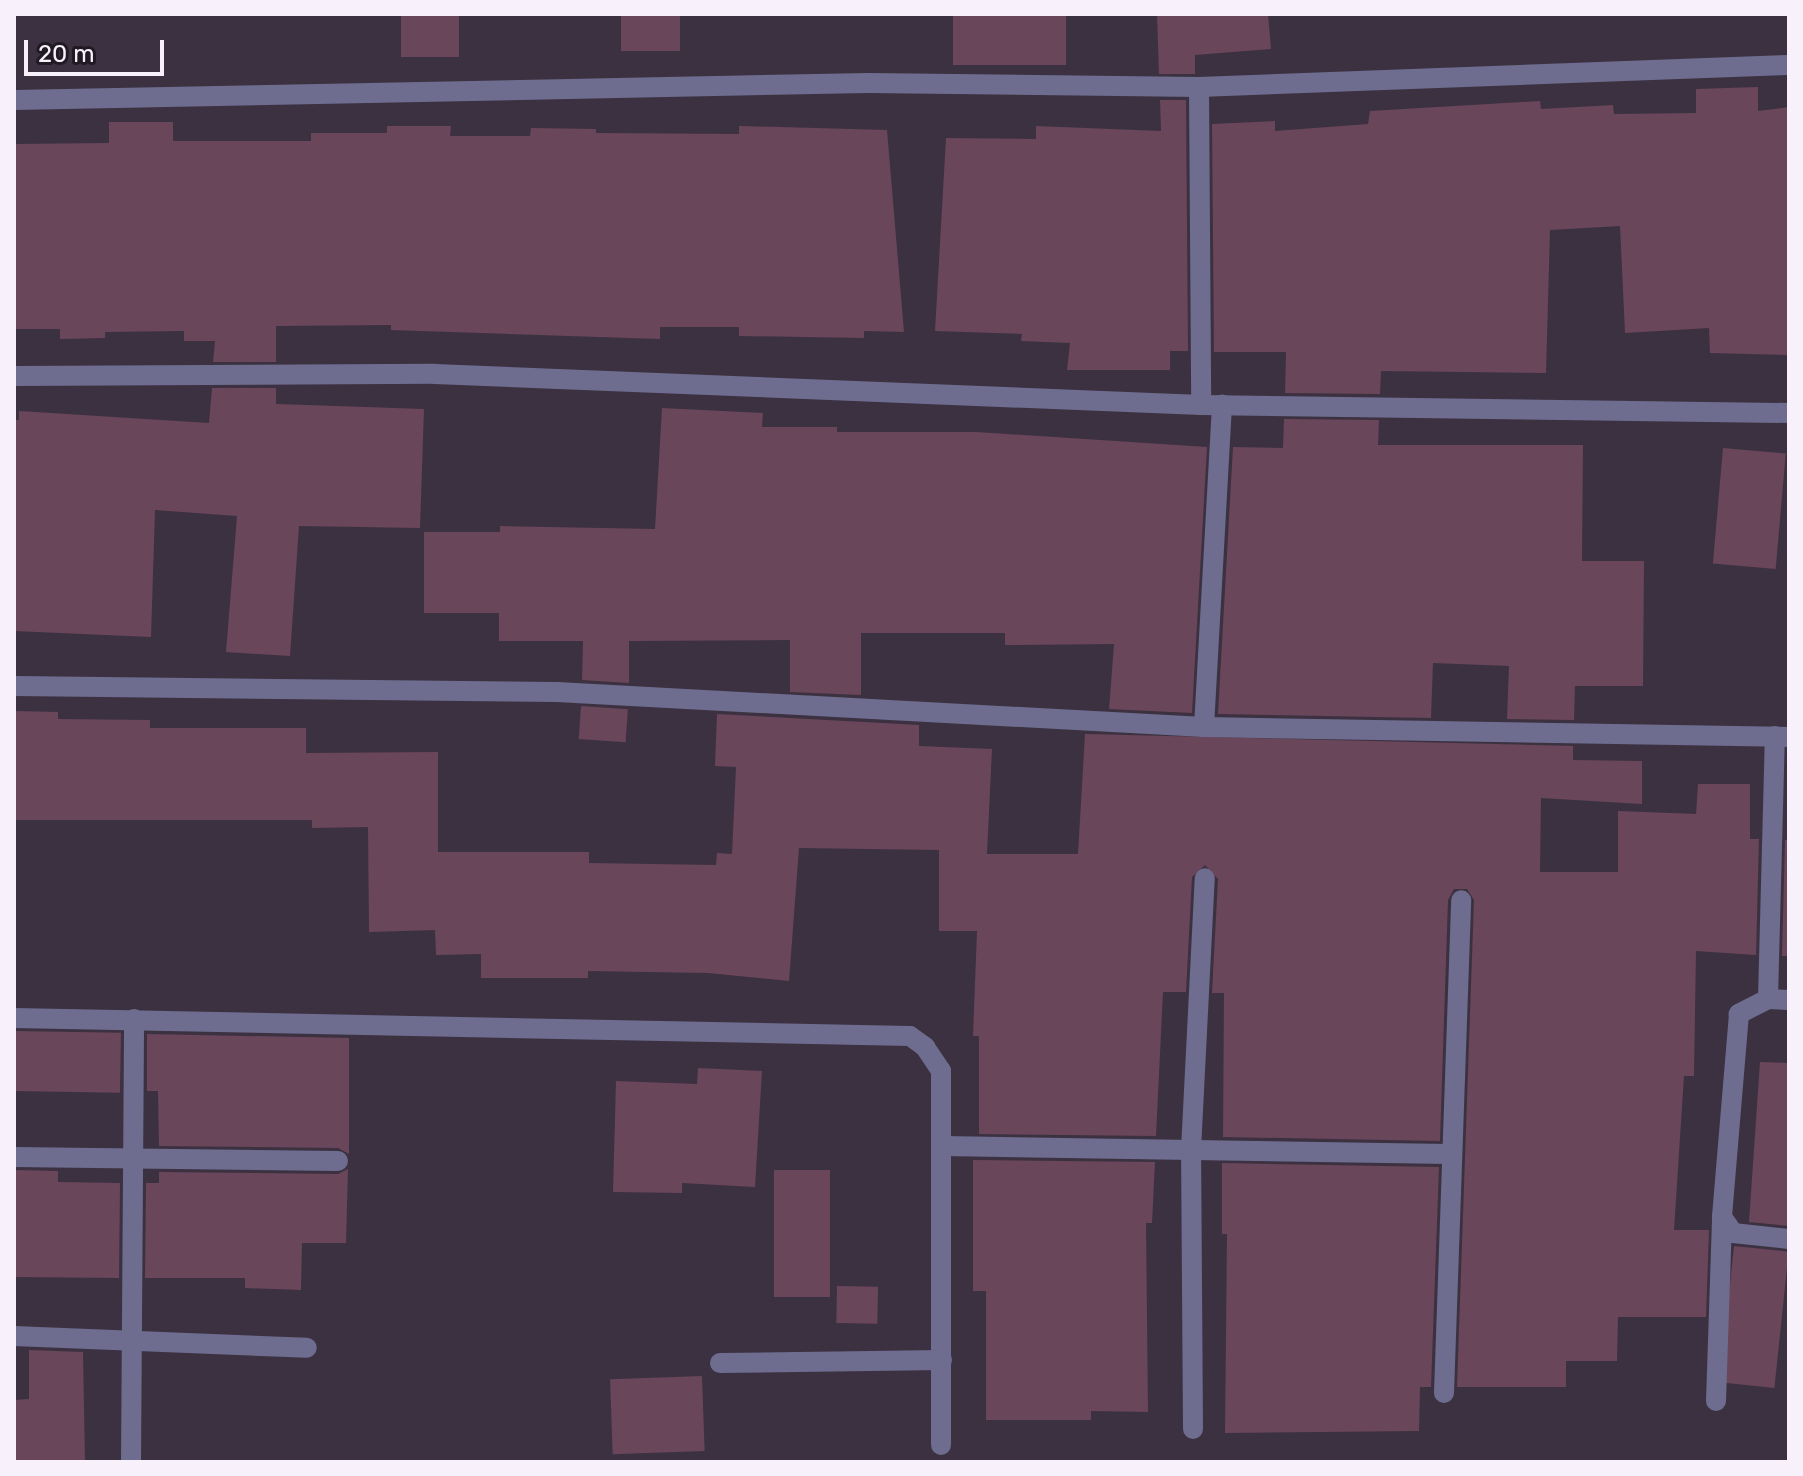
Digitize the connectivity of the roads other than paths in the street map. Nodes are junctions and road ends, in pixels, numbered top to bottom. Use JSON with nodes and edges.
{"nodes":[{"id":1,"x":1789,"y":65,"type":"edge"},
{"id":2,"x":1199,"y":87,"type":"junction"},
{"id":3,"x":14,"y":100,"type":"edge"},
{"id":4,"x":14,"y":376,"type":"edge"},
{"id":5,"x":1201,"y":405,"type":"junction"},
{"id":6,"x":1222,"y":405,"type":"junction"},
{"id":7,"x":1789,"y":413,"type":"edge"},
{"id":8,"x":14,"y":686,"type":"edge"},
{"id":9,"x":1204,"y":727,"type":"junction"},
{"id":10,"x":1782,"y":737,"type":"edge"},
{"id":11,"x":1205,"y":878,"type":"dead end"},
{"id":12,"x":1461,"y":900,"type":"dead end"},
{"id":13,"x":1779,"y":999,"type":"edge"},
{"id":14,"x":14,"y":1018,"type":"edge"},
{"id":15,"x":134,"y":1019,"type":"junction"},
{"id":16,"x":942,"y":1146,"type":"junction"},
{"id":17,"x":1191,"y":1150,"type":"junction"},
{"id":18,"x":1449,"y":1154,"type":"junction"},
{"id":19,"x":14,"y":1157,"type":"edge"},
{"id":20,"x":133,"y":1159,"type":"junction"},
{"id":21,"x":338,"y":1161,"type":"dead end"},
{"id":22,"x":1722,"y":1217,"type":"junction"},
{"id":23,"x":1789,"y":1239,"type":"edge"},
{"id":24,"x":14,"y":1336,"type":"edge"},
{"id":25,"x":132,"y":1341,"type":"junction"},
{"id":26,"x":307,"y":1348,"type":"dead end"},
{"id":27,"x":942,"y":1360,"type":"junction"},
{"id":28,"x":720,"y":1363,"type":"dead end"},
{"id":29,"x":1444,"y":1393,"type":"dead end"},
{"id":30,"x":1716,"y":1401,"type":"dead end"},
{"id":31,"x":1193,"y":1429,"type":"dead end"},
{"id":32,"x":941,"y":1445,"type":"dead end"},
{"id":33,"x":131,"y":1462,"type":"edge"}],
"edges":[{"from":1,"to":2,"type":"street"},
{"from":2,"to":3,"type":"street"},
{"from":2,"to":5,"type":"street"},
{"from":4,"to":5,"type":"street"},
{"from":5,"to":6,"type":"street"},
{"from":6,"to":7,"type":"street"},
{"from":6,"to":9,"type":"street"},
{"from":8,"to":9,"type":"street"},
{"from":9,"to":10,"type":"street"},
{"from":10,"to":13,"type":"street"},
{"from":11,"to":17,"type":"street"},
{"from":12,"to":18,"type":"street"},
{"from":13,"to":22,"type":"street"},
{"from":14,"to":15,"type":"street"},
{"from":15,"to":16,"type":"street"},
{"from":15,"to":20,"type":"street"},
{"from":16,"to":17,"type":"street"},
{"from":16,"to":27,"type":"street"},
{"from":17,"to":18,"type":"street"},
{"from":17,"to":31,"type":"street"},
{"from":18,"to":29,"type":"street"},
{"from":19,"to":20,"type":"street"},
{"from":20,"to":21,"type":"street"},
{"from":20,"to":25,"type":"street"},
{"from":22,"to":23,"type":"street"},
{"from":22,"to":30,"type":"street"},
{"from":24,"to":25,"type":"street"},
{"from":25,"to":26,"type":"street"},
{"from":25,"to":33,"type":"street"},
{"from":27,"to":28,"type":"street"},
{"from":27,"to":32,"type":"street"}]}
